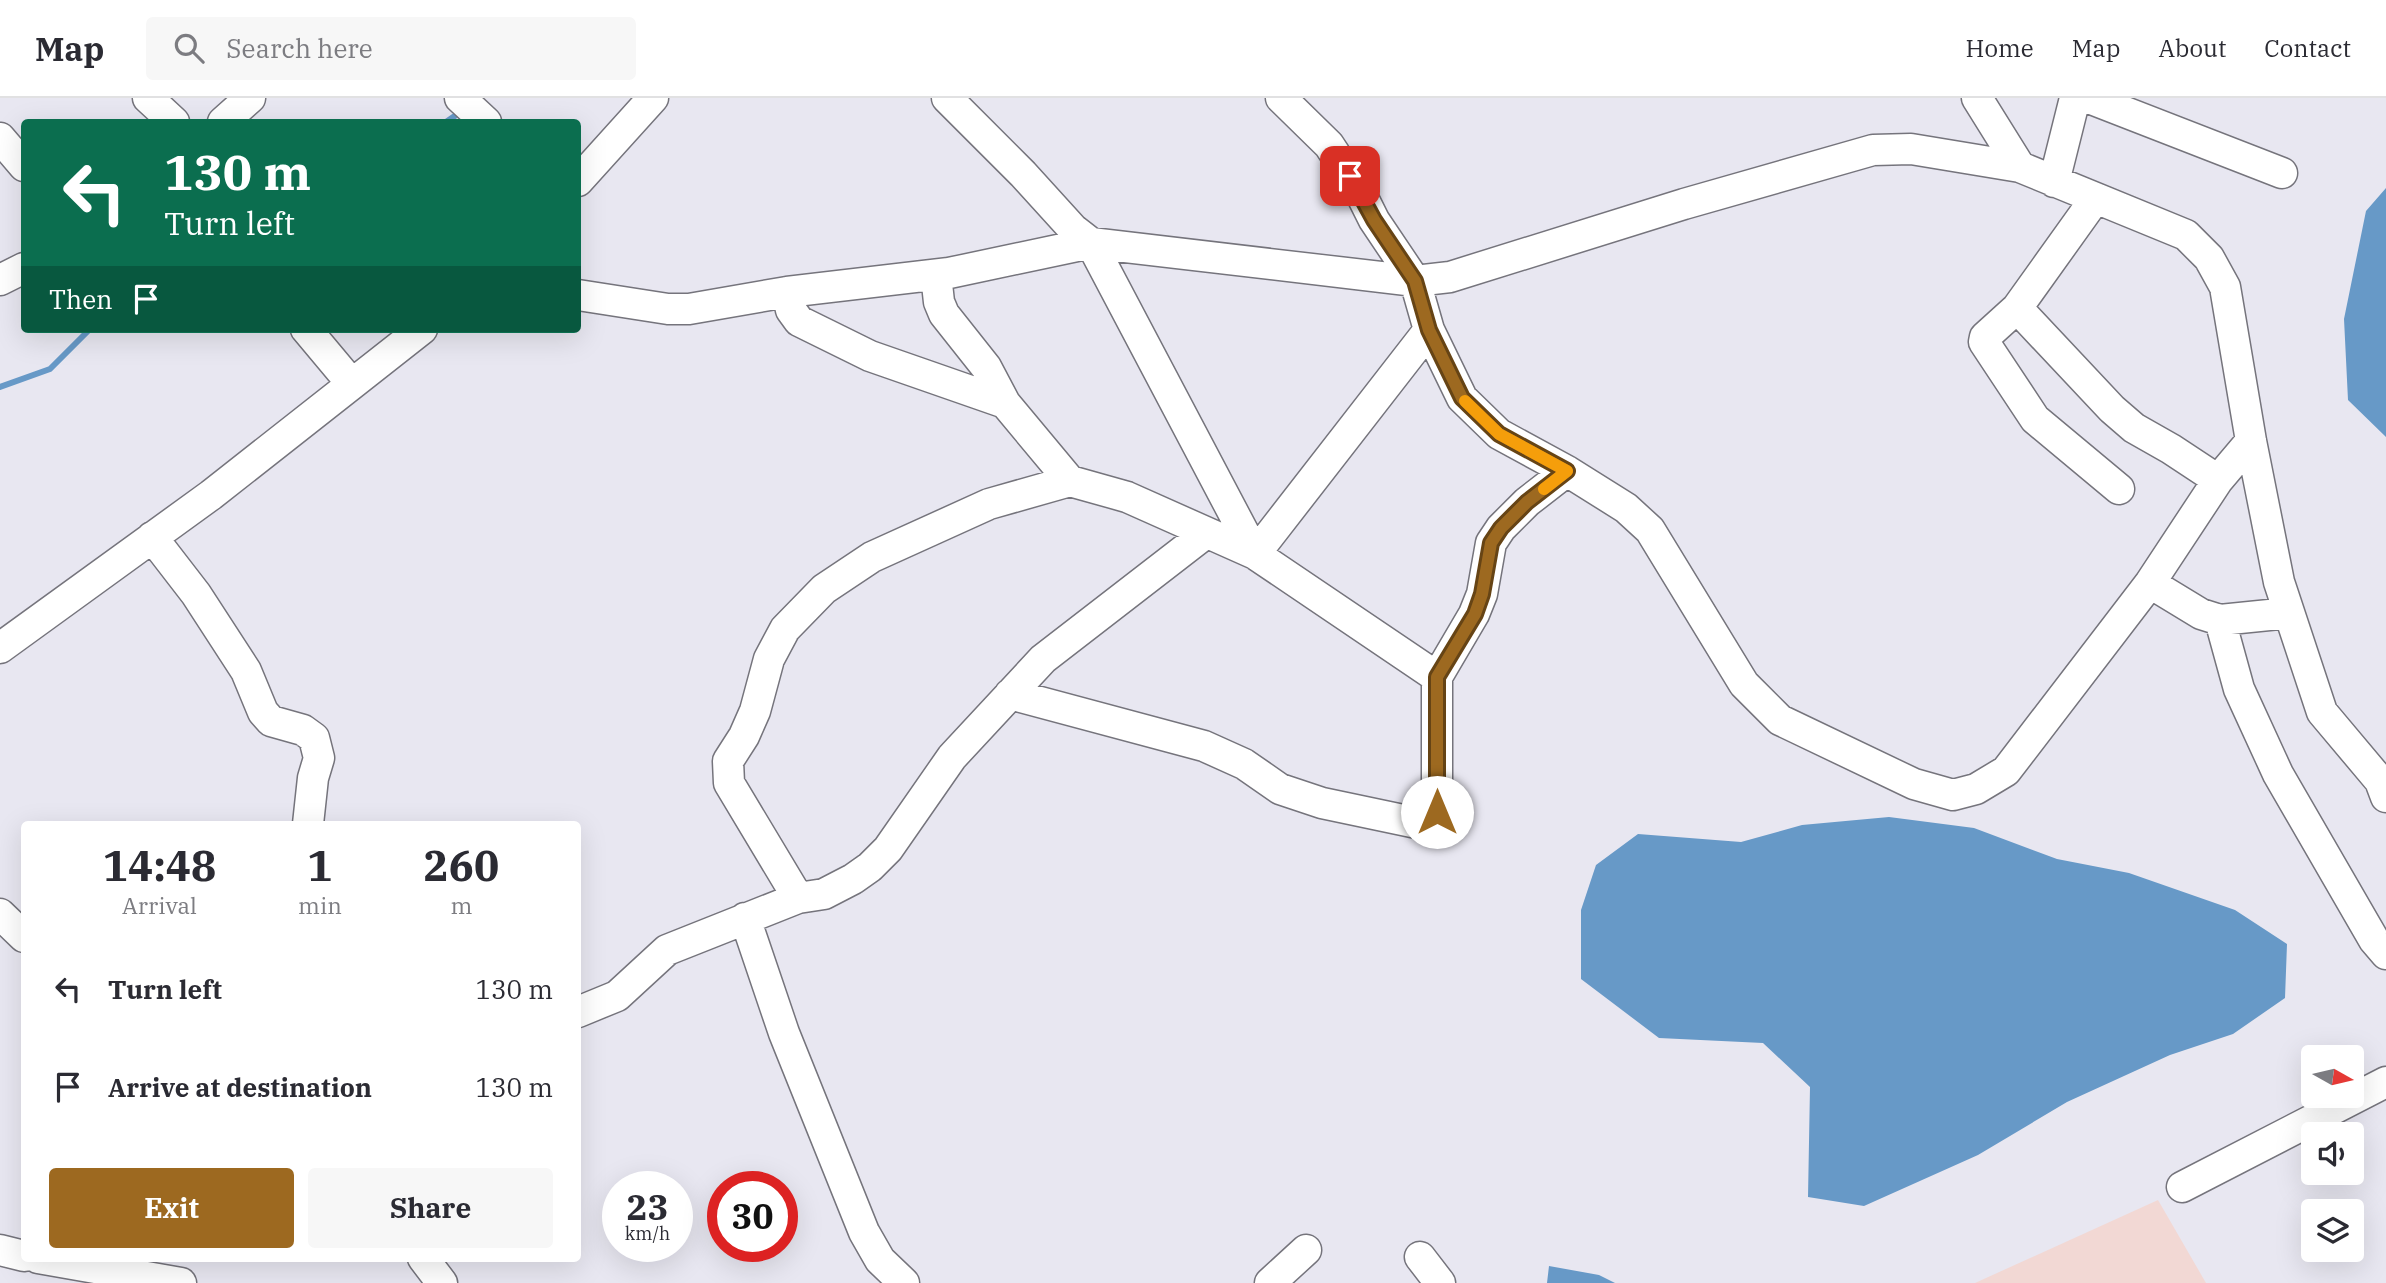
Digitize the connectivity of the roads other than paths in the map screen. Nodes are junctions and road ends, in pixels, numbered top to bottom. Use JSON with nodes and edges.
{"nodes":[{"id":1,"x":148,"y":98,"type":"edge"},
{"id":2,"x":250,"y":98,"type":"edge"},
{"id":3,"x":460,"y":98,"type":"edge"},
{"id":4,"x":653,"y":98,"type":"edge"},
{"id":5,"x":947,"y":98,"type":"edge"},
{"id":6,"x":1281,"y":98,"type":"edge"},
{"id":7,"x":1977,"y":98,"type":"edge"},
{"id":8,"x":2075,"y":98,"type":"edge"},
{"id":9,"x":2089,"y":98,"type":"edge"},
{"id":10,"x":171,"y":119,"type":"edge"},
{"id":11,"x":226,"y":119,"type":"edge"},
{"id":12,"x":483,"y":119,"type":"edge"},
{"id":13,"x":0,"y":138,"type":"edge"},
{"id":14,"x":21,"y":162,"type":"edge"},
{"id":15,"x":2020,"y":166,"type":"junction"},
{"id":16,"x":2282,"y":173,"type":"dead end"},
{"id":17,"x":581,"y":178,"type":"edge"},
{"id":18,"x":2054,"y":182,"type":"junction"},
{"id":19,"x":2095,"y":199,"type":"junction"},
{"id":20,"x":1091,"y":243,"type":"junction"},
{"id":21,"x":21,"y":270,"type":"edge"},
{"id":22,"x":936,"y":275,"type":"junction"},
{"id":23,"x":0,"y":281,"type":"edge"},
{"id":24,"x":1415,"y":281,"type":"junction"},
{"id":25,"x":788,"y":292,"type":"junction"},
{"id":26,"x":581,"y":295,"type":"edge"},
{"id":27,"x":2017,"y":308,"type":"junction"},
{"id":28,"x":1429,"y":330,"type":"junction"},
{"id":29,"x":309,"y":333,"type":"edge"},
{"id":30,"x":417,"y":333,"type":"edge"},
{"id":31,"x":352,"y":384,"type":"junction"},
{"id":32,"x":1004,"y":403,"type":"junction"},
{"id":33,"x":2251,"y":441,"type":"junction"},
{"id":34,"x":1567,"y":471,"type":"junction"},
{"id":35,"x":2218,"y":480,"type":"junction"},
{"id":36,"x":1070,"y":481,"type":"junction"},
{"id":37,"x":2119,"y":489,"type":"dead end"},
{"id":38,"x":1206,"y":533,"type":"junction"},
{"id":39,"x":152,"y":537,"type":"junction"},
{"id":40,"x":1255,"y":554,"type":"junction"},
{"id":41,"x":2150,"y":583,"type":"junction"},
{"id":42,"x":2290,"y":613,"type":"junction"},
{"id":43,"x":2220,"y":620,"type":"junction"},
{"id":44,"x":0,"y":648,"type":"edge"},
{"id":45,"x":1437,"y":677,"type":"junction"},
{"id":46,"x":1010,"y":694,"type":"junction"},
{"id":47,"x":2384,"y":785,"type":"edge"},
{"id":48,"x":308,"y":821,"type":"edge"},
{"id":49,"x":798,"y":898,"type":"junction"},
{"id":50,"x":0,"y":914,"type":"edge"},
{"id":51,"x":745,"y":918,"type":"junction"},
{"id":52,"x":21,"y":934,"type":"edge"},
{"id":53,"x":2386,"y":954,"type":"edge"},
{"id":54,"x":581,"y":1011,"type":"edge"},
{"id":55,"x":2386,"y":1082,"type":"edge"},
{"id":56,"x":2182,"y":1187,"type":"dead end"},
{"id":57,"x":1306,"y":1250,"type":"dead end"},
{"id":58,"x":0,"y":1251,"type":"edge"},
{"id":59,"x":21,"y":1254,"type":"edge"},
{"id":60,"x":1420,"y":1257,"type":"dead end"},
{"id":61,"x":61,"y":1262,"type":"edge"},
{"id":62,"x":426,"y":1262,"type":"edge"},
{"id":63,"x":181,"y":1283,"type":"edge"},
{"id":64,"x":442,"y":1283,"type":"edge"},
{"id":65,"x":904,"y":1283,"type":"edge"},
{"id":66,"x":1270,"y":1283,"type":"edge"},
{"id":67,"x":1440,"y":1283,"type":"edge"}],
"edges":[{"from":1,"to":10,"type":"street"},
{"from":2,"to":11,"type":"street"},
{"from":3,"to":12,"type":"street"},
{"from":4,"to":17,"type":"street"},
{"from":5,"to":20,"type":"street"},
{"from":6,"to":24,"type":"street"},
{"from":7,"to":15,"type":"street"},
{"from":8,"to":18,"type":"street"},
{"from":9,"to":16,"type":"street"},
{"from":13,"to":14,"type":"street"},
{"from":15,"to":18,"type":"street"},
{"from":15,"to":24,"type":"street"},
{"from":18,"to":19,"type":"street"},
{"from":19,"to":27,"type":"street"},
{"from":19,"to":33,"type":"street"},
{"from":20,"to":22,"type":"street"},
{"from":20,"to":24,"type":"street"},
{"from":20,"to":40,"type":"street"},
{"from":21,"to":23,"type":"street"},
{"from":22,"to":25,"type":"street"},
{"from":22,"to":32,"type":"street"},
{"from":24,"to":28,"type":"street"},
{"from":25,"to":26,"type":"street"},
{"from":25,"to":32,"type":"street"},
{"from":27,"to":35,"type":"street"},
{"from":27,"to":37,"type":"street"},
{"from":28,"to":34,"type":"street"},
{"from":28,"to":40,"type":"street"},
{"from":29,"to":31,"type":"street"},
{"from":30,"to":31,"type":"street"},
{"from":31,"to":39,"type":"street"},
{"from":32,"to":36,"type":"street"},
{"from":33,"to":35,"type":"street"},
{"from":33,"to":42,"type":"street"},
{"from":34,"to":41,"type":"street"},
{"from":34,"to":45,"type":"street"},
{"from":35,"to":41,"type":"street"},
{"from":36,"to":38,"type":"street"},
{"from":36,"to":49,"type":"street"},
{"from":38,"to":40,"type":"street"},
{"from":38,"to":46,"type":"street"},
{"from":39,"to":44,"type":"street"},
{"from":39,"to":48,"type":"street"},
{"from":40,"to":45,"type":"street"},
{"from":41,"to":43,"type":"street"},
{"from":42,"to":43,"type":"street"},
{"from":42,"to":47,"type":"street"},
{"from":43,"to":53,"type":"street"},
{"from":45,"to":46,"type":"street"},
{"from":46,"to":49,"type":"street"},
{"from":49,"to":51,"type":"street"},
{"from":50,"to":52,"type":"street"},
{"from":51,"to":54,"type":"street"},
{"from":51,"to":65,"type":"street"},
{"from":55,"to":56,"type":"street"},
{"from":57,"to":66,"type":"street"},
{"from":58,"to":59,"type":"street"},
{"from":60,"to":67,"type":"street"},
{"from":61,"to":63,"type":"street"},
{"from":62,"to":64,"type":"street"}]}
